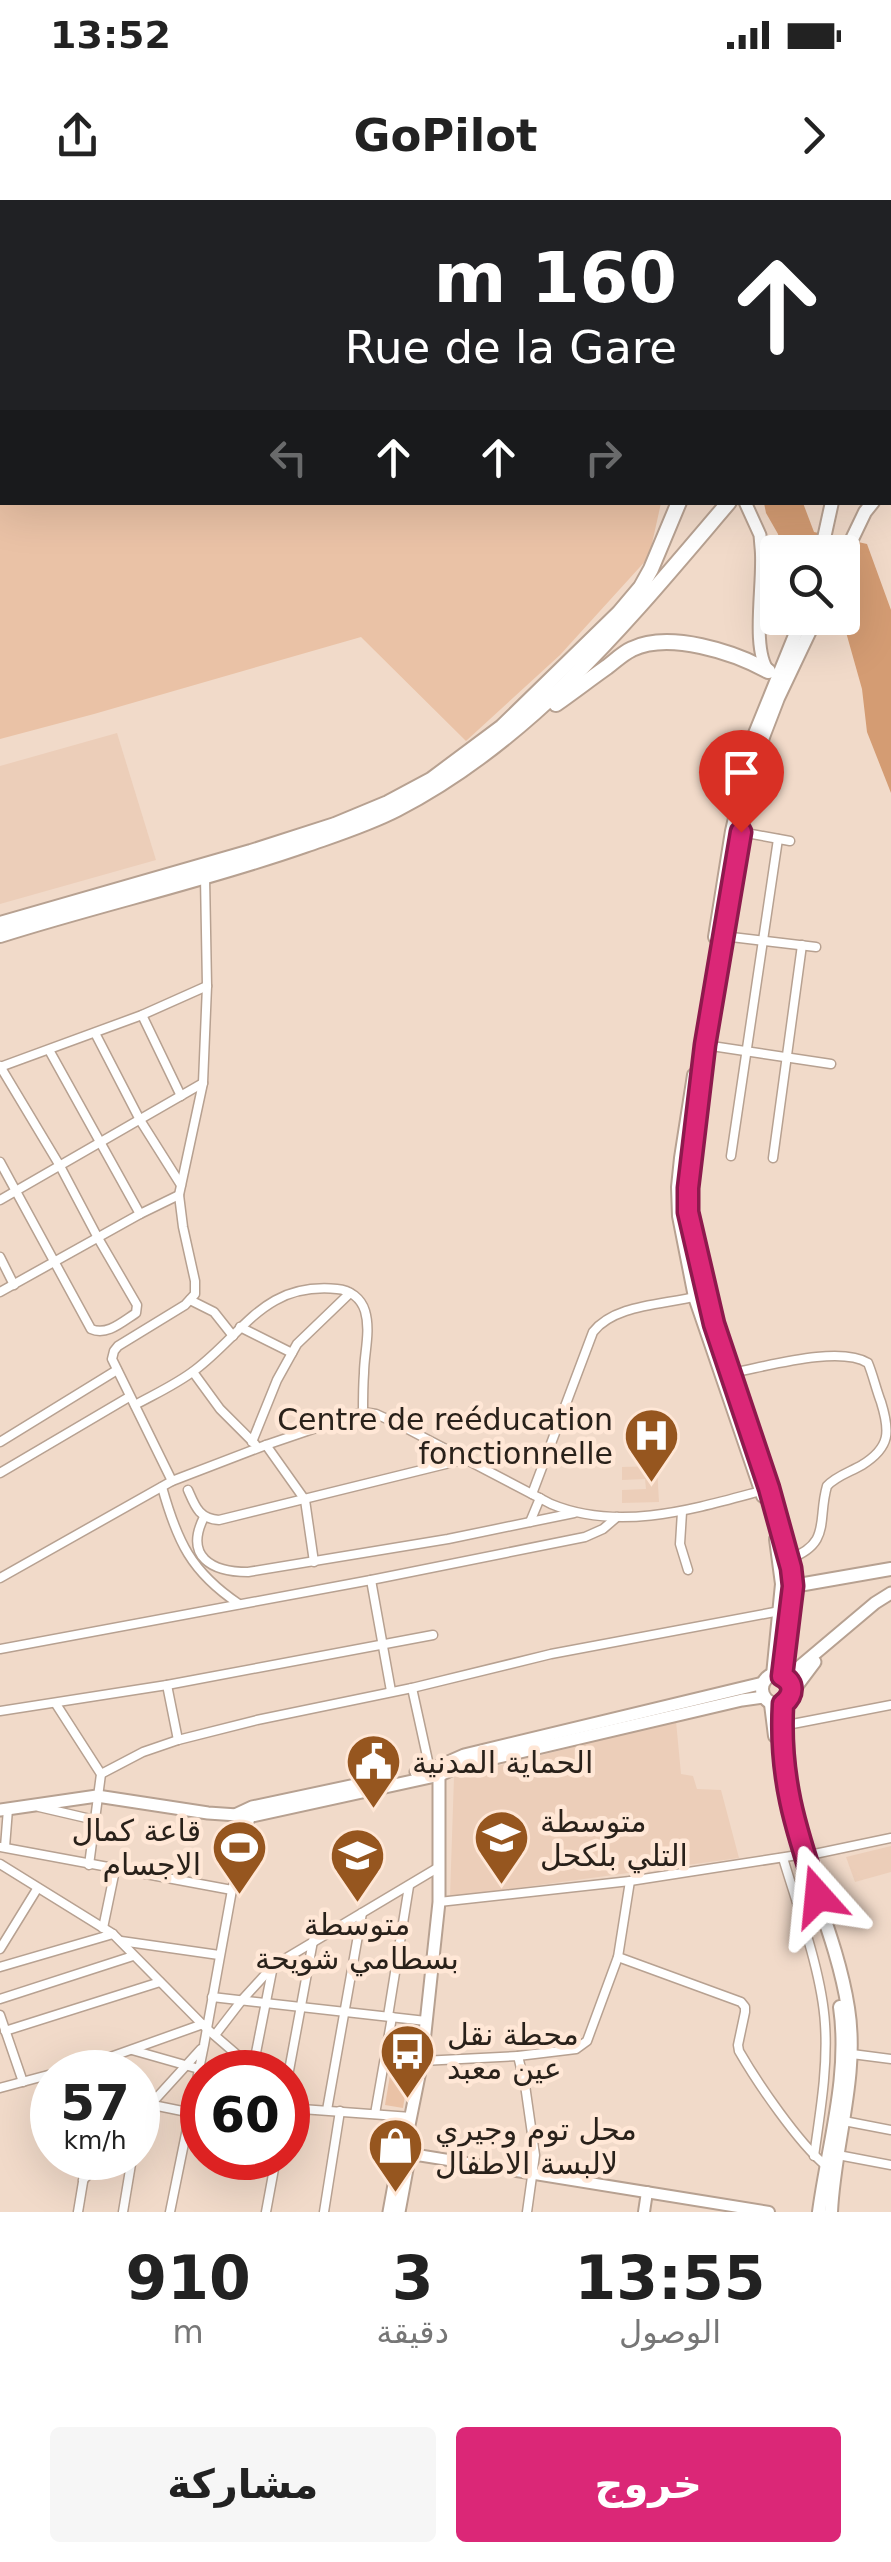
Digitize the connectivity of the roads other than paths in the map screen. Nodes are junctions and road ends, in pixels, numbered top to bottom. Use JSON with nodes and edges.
{"nodes":[{"id":1,"x":678,"y":505,"type":"edge"},
{"id":2,"x":726,"y":505,"type":"edge"},
{"id":3,"x":746,"y":505,"type":"edge"},
{"id":4,"x":829,"y":505,"type":"edge"},
{"id":5,"x":870,"y":505,"type":"edge"},
{"id":6,"x":826,"y":535,"type":"edge"},
{"id":7,"x":853,"y":535,"type":"edge"},
{"id":8,"x":795,"y":635,"type":"edge"},
{"id":9,"x":805,"y":635,"type":"edge"},
{"id":10,"x":777,"y":676,"type":"junction"},
{"id":11,"x":483,"y":758,"type":"junction"},
{"id":12,"x":741,"y":832,"type":"junction"},
{"id":13,"x":778,"y":839,"type":"junction"},
{"id":14,"x":790,"y":841,"type":"dead end"},
{"id":15,"x":205,"y":871,"type":"junction"},
{"id":16,"x":0,"y":924,"type":"edge"},
{"id":17,"x":0,"y":936,"type":"edge"},
{"id":18,"x":724,"y":936,"type":"junction"},
{"id":19,"x":762,"y":940,"type":"junction"},
{"id":20,"x":802,"y":945,"type":"junction"},
{"id":21,"x":816,"y":947,"type":"dead end"},
{"id":22,"x":207,"y":986,"type":"junction"},
{"id":23,"x":142,"y":1014,"type":"junction"},
{"id":24,"x":95,"y":1033,"type":"junction"},
{"id":25,"x":705,"y":1045,"type":"junction"},
{"id":26,"x":49,"y":1050,"type":"junction"},
{"id":27,"x":748,"y":1050,"type":"junction"},
{"id":28,"x":785,"y":1056,"type":"junction"},
{"id":29,"x":831,"y":1064,"type":"dead end"},
{"id":30,"x":0,"y":1066,"type":"edge"},
{"id":31,"x":204,"y":1083,"type":"junction"},
{"id":32,"x":181,"y":1096,"type":"junction"},
{"id":33,"x":140,"y":1120,"type":"junction"},
{"id":34,"x":100,"y":1143,"type":"junction"},
{"id":35,"x":732,"y":1156,"type":"dead end"},
{"id":36,"x":774,"y":1158,"type":"dead end"},
{"id":37,"x":0,"y":1162,"type":"edge"},
{"id":38,"x":60,"y":1166,"type":"junction"},
{"id":39,"x":180,"y":1190,"type":"junction"},
{"id":40,"x":16,"y":1191,"type":"junction"},
{"id":41,"x":0,"y":1200,"type":"edge"},
{"id":42,"x":140,"y":1214,"type":"junction"},
{"id":43,"x":98,"y":1238,"type":"junction"},
{"id":44,"x":0,"y":1257,"type":"edge"},
{"id":45,"x":54,"y":1262,"type":"junction"},
{"id":46,"x":14,"y":1284,"type":"junction"},
{"id":47,"x":0,"y":1292,"type":"edge"},
{"id":48,"x":350,"y":1293,"type":"junction"},
{"id":49,"x":701,"y":1295,"type":"junction"},
{"id":50,"x":190,"y":1300,"type":"junction"},
{"id":51,"x":240,"y":1327,"type":"junction"},
{"id":52,"x":233,"y":1336,"type":"junction"},
{"id":53,"x":292,"y":1353,"type":"junction"},
{"id":54,"x":117,"y":1370,"type":"junction"},
{"id":55,"x":193,"y":1372,"type":"junction"},
{"id":56,"x":731,"y":1372,"type":"junction"},
{"id":57,"x":132,"y":1401,"type":"junction"},
{"id":58,"x":363,"y":1412,"type":"junction"},
{"id":59,"x":0,"y":1442,"type":"edge"},
{"id":60,"x":259,"y":1445,"type":"junction"},
{"id":61,"x":466,"y":1459,"type":"junction"},
{"id":62,"x":0,"y":1472,"type":"edge"},
{"id":63,"x":172,"y":1482,"type":"junction"},
{"id":64,"x":162,"y":1487,"type":"junction"},
{"id":65,"x":188,"y":1490,"type":"dead end"},
{"id":66,"x":765,"y":1490,"type":"junction"},
{"id":67,"x":536,"y":1496,"type":"junction"},
{"id":68,"x":305,"y":1500,"type":"junction"},
{"id":69,"x":682,"y":1512,"type":"junction"},
{"id":70,"x":574,"y":1514,"type":"junction"},
{"id":71,"x":204,"y":1517,"type":"junction"},
{"id":72,"x":616,"y":1517,"type":"junction"},
{"id":73,"x":530,"y":1522,"type":"junction"},
{"id":74,"x":789,"y":1559,"type":"junction"},
{"id":75,"x":314,"y":1562,"type":"junction"},
{"id":76,"x":688,"y":1570,"type":"dead end"},
{"id":77,"x":891,"y":1570,"type":"edge"},
{"id":78,"x":0,"y":1576,"type":"edge"},
{"id":79,"x":370,"y":1580,"type":"junction"},
{"id":80,"x":793,"y":1586,"type":"junction"},
{"id":81,"x":891,"y":1593,"type":"edge"},
{"id":82,"x":239,"y":1604,"type":"junction"},
{"id":83,"x":780,"y":1610,"type":"junction"},
{"id":84,"x":432,"y":1635,"type":"dead end"},
{"id":85,"x":384,"y":1646,"type":"junction"},
{"id":86,"x":0,"y":1648,"type":"edge"},
{"id":87,"x":167,"y":1684,"type":"junction"},
{"id":88,"x":412,"y":1688,"type":"junction"},
{"id":89,"x":777,"y":1689,"type":"junction"},
{"id":90,"x":391,"y":1691,"type":"junction"},
{"id":91,"x":56,"y":1704,"type":"junction"},
{"id":92,"x":891,"y":1705,"type":"edge"},
{"id":93,"x":0,"y":1711,"type":"edge"},
{"id":94,"x":782,"y":1726,"type":"junction"},
{"id":95,"x":178,"y":1740,"type":"junction"},
{"id":96,"x":436,"y":1770,"type":"junction"},
{"id":97,"x":101,"y":1774,"type":"junction"},
{"id":98,"x":97,"y":1796,"type":"junction"},
{"id":99,"x":30,"y":1805,"type":"junction"},
{"id":100,"x":4,"y":1809,"type":"edge"},
{"id":101,"x":252,"y":1812,"type":"junction"},
{"id":102,"x":95,"y":1820,"type":"junction"},
{"id":103,"x":891,"y":1838,"type":"edge"},
{"id":104,"x":2,"y":1847,"type":"edge"},
{"id":105,"x":802,"y":1856,"type":"junction"},
{"id":106,"x":783,"y":1858,"type":"junction"},
{"id":107,"x":0,"y":1864,"type":"edge"},
{"id":108,"x":89,"y":1865,"type":"junction"},
{"id":109,"x":440,"y":1867,"type":"junction"},
{"id":110,"x":114,"y":1870,"type":"junction"},
{"id":111,"x":630,"y":1880,"type":"junction"},
{"id":112,"x":409,"y":1886,"type":"junction"},
{"id":113,"x":37,"y":1889,"type":"junction"},
{"id":114,"x":232,"y":1890,"type":"junction"},
{"id":115,"x":439,"y":1902,"type":"junction"},
{"id":116,"x":362,"y":1912,"type":"junction"},
{"id":117,"x":103,"y":1928,"type":"junction"},
{"id":118,"x":117,"y":1938,"type":"junction"},
{"id":119,"x":312,"y":1941,"type":"junction"},
{"id":120,"x":0,"y":1950,"type":"edge"},
{"id":121,"x":219,"y":1955,"type":"junction"},
{"id":122,"x":133,"y":1956,"type":"junction"},
{"id":123,"x":618,"y":1957,"type":"junction"},
{"id":124,"x":273,"y":1966,"type":"junction"},
{"id":125,"x":0,"y":1968,"type":"edge"},
{"id":126,"x":160,"y":1982,"type":"junction"},
{"id":127,"x":212,"y":1997,"type":"junction"},
{"id":128,"x":0,"y":1998,"type":"edge"},
{"id":129,"x":242,"y":2000,"type":"junction"},
{"id":130,"x":266,"y":2002,"type":"junction"},
{"id":131,"x":299,"y":2008,"type":"junction"},
{"id":132,"x":344,"y":2012,"type":"junction"},
{"id":133,"x":0,"y":2016,"type":"edge"},
{"id":134,"x":390,"y":2017,"type":"junction"},
{"id":135,"x":426,"y":2021,"type":"junction"},
{"id":136,"x":208,"y":2029,"type":"junction"},
{"id":137,"x":5,"y":2031,"type":"junction"},
{"id":138,"x":204,"y":2045,"type":"junction"},
{"id":139,"x":131,"y":2050,"type":"edge"},
{"id":140,"x":200,"y":2050,"type":"edge"},
{"id":141,"x":203,"y":2050,"type":"edge"},
{"id":142,"x":232,"y":2050,"type":"edge"},
{"id":143,"x":258,"y":2050,"type":"edge"},
{"id":144,"x":292,"y":2050,"type":"edge"},
{"id":145,"x":852,"y":2054,"type":"junction"},
{"id":146,"x":518,"y":2056,"type":"junction"},
{"id":147,"x":891,"y":2059,"type":"edge"},
{"id":148,"x":422,"y":2061,"type":"junction"},
{"id":149,"x":180,"y":2070,"type":"edge"},
{"id":150,"x":30,"y":2080,"type":"edge"},
{"id":151,"x":22,"y":2082,"type":"junction"},
{"id":152,"x":0,"y":2088,"type":"edge"},
{"id":153,"x":160,"y":2089,"type":"edge"},
{"id":154,"x":310,"y":2109,"type":"edge"},
{"id":155,"x":327,"y":2110,"type":"junction"},
{"id":156,"x":340,"y":2112,"type":"junction"},
{"id":157,"x":375,"y":2114,"type":"junction"},
{"id":158,"x":410,"y":2117,"type":"junction"},
{"id":159,"x":844,"y":2121,"type":"junction"},
{"id":160,"x":891,"y":2130,"type":"edge"},
{"id":161,"x":405,"y":2148,"type":"junction"},
{"id":162,"x":814,"y":2156,"type":"junction"},
{"id":163,"x":180,"y":2160,"type":"edge"},
{"id":164,"x":833,"y":2163,"type":"junction"},
{"id":165,"x":891,"y":2166,"type":"edge"},
{"id":166,"x":534,"y":2173,"type":"junction"},
{"id":167,"x":83,"y":2180,"type":"edge"},
{"id":168,"x":128,"y":2180,"type":"edge"},
{"id":169,"x":272,"y":2180,"type":"edge"},
{"id":170,"x":648,"y":2192,"type":"junction"},
{"id":171,"x":78,"y":2212,"type":"edge"},
{"id":172,"x":123,"y":2212,"type":"edge"},
{"id":173,"x":170,"y":2212,"type":"edge"},
{"id":174,"x":266,"y":2212,"type":"edge"},
{"id":175,"x":324,"y":2212,"type":"edge"},
{"id":176,"x":389,"y":2212,"type":"edge"},
{"id":177,"x":399,"y":2212,"type":"edge"},
{"id":178,"x":527,"y":2212,"type":"edge"},
{"id":179,"x":644,"y":2212,"type":"edge"},
{"id":180,"x":770,"y":2212,"type":"edge"},
{"id":181,"x":825,"y":2212,"type":"edge"}],
"edges":[{"from":1,"to":15,"type":"highway"},
{"from":2,"to":11,"type":"highway"},
{"from":3,"to":10,"type":"main road"},
{"from":4,"to":6,"type":"main road"},
{"from":5,"to":7,"type":"main road"},
{"from":8,"to":10,"type":"main road"},
{"from":9,"to":10,"type":"main road"},
{"from":10,"to":11,"type":"highway"},
{"from":10,"to":12,"type":"main road"},
{"from":10,"to":49,"type":"main road"},
{"from":11,"to":15,"type":"highway"},
{"from":12,"to":13,"type":"street"},
{"from":12,"to":18,"type":"main road"},
{"from":13,"to":14,"type":"street"},
{"from":13,"to":19,"type":"street"},
{"from":15,"to":16,"type":"highway"},
{"from":15,"to":17,"type":"highway"},
{"from":15,"to":22,"type":"street"},
{"from":18,"to":19,"type":"street"},
{"from":18,"to":25,"type":"main road"},
{"from":19,"to":20,"type":"street"},
{"from":19,"to":27,"type":"street"},
{"from":20,"to":21,"type":"street"},
{"from":20,"to":28,"type":"street"},
{"from":22,"to":23,"type":"street"},
{"from":22,"to":31,"type":"street"},
{"from":23,"to":24,"type":"street"},
{"from":23,"to":32,"type":"street"},
{"from":24,"to":26,"type":"street"},
{"from":24,"to":33,"type":"street"},
{"from":25,"to":27,"type":"street"},
{"from":25,"to":49,"type":"main road"},
{"from":26,"to":30,"type":"street"},
{"from":26,"to":34,"type":"street"},
{"from":27,"to":28,"type":"street"},
{"from":27,"to":35,"type":"street"},
{"from":28,"to":29,"type":"street"},
{"from":28,"to":36,"type":"street"},
{"from":30,"to":38,"type":"street"},
{"from":31,"to":32,"type":"street"},
{"from":31,"to":39,"type":"street"},
{"from":32,"to":33,"type":"street"},
{"from":33,"to":34,"type":"street"},
{"from":33,"to":39,"type":"street"},
{"from":34,"to":38,"type":"street"},
{"from":34,"to":42,"type":"street"},
{"from":37,"to":40,"type":"street"},
{"from":38,"to":40,"type":"street"},
{"from":38,"to":43,"type":"street"},
{"from":39,"to":42,"type":"street"},
{"from":39,"to":50,"type":"street"},
{"from":40,"to":41,"type":"street"},
{"from":40,"to":45,"type":"street"},
{"from":42,"to":43,"type":"street"},
{"from":43,"to":45,"type":"street"},
{"from":43,"to":45,"type":"street"},
{"from":44,"to":46,"type":"street"},
{"from":45,"to":46,"type":"street"},
{"from":46,"to":47,"type":"street"},
{"from":48,"to":51,"type":"street"},
{"from":48,"to":53,"type":"street"},
{"from":48,"to":58,"type":"street"},
{"from":49,"to":56,"type":"main road"},
{"from":49,"to":66,"type":"main road"},
{"from":49,"to":67,"type":"street"},
{"from":50,"to":52,"type":"street"},
{"from":50,"to":54,"type":"street"},
{"from":51,"to":52,"type":"street"},
{"from":51,"to":53,"type":"street"},
{"from":52,"to":55,"type":"street"},
{"from":53,"to":60,"type":"street"},
{"from":54,"to":57,"type":"street"},
{"from":54,"to":59,"type":"street"},
{"from":55,"to":57,"type":"street"},
{"from":55,"to":60,"type":"street"},
{"from":56,"to":66,"type":"main road"},
{"from":56,"to":74,"type":"street"},
{"from":57,"to":62,"type":"street"},
{"from":57,"to":63,"type":"street"},
{"from":58,"to":60,"type":"street"},
{"from":58,"to":61,"type":"street"},
{"from":60,"to":63,"type":"street"},
{"from":60,"to":68,"type":"street"},
{"from":61,"to":67,"type":"street"},
{"from":61,"to":68,"type":"street"},
{"from":63,"to":64,"type":"street"},
{"from":64,"to":78,"type":"street"},
{"from":64,"to":82,"type":"street"},
{"from":65,"to":71,"type":"street"},
{"from":66,"to":69,"type":"street"},
{"from":66,"to":74,"type":"main road"},
{"from":66,"to":83,"type":"main road"},
{"from":67,"to":70,"type":"street"},
{"from":67,"to":73,"type":"street"},
{"from":68,"to":71,"type":"street"},
{"from":68,"to":75,"type":"street"},
{"from":69,"to":72,"type":"street"},
{"from":69,"to":76,"type":"street"},
{"from":70,"to":72,"type":"street"},
{"from":70,"to":73,"type":"street"},
{"from":71,"to":75,"type":"street"},
{"from":72,"to":79,"type":"street"},
{"from":73,"to":75,"type":"street"},
{"from":74,"to":80,"type":"main road"},
{"from":77,"to":80,"type":"main road"},
{"from":79,"to":82,"type":"street"},
{"from":79,"to":85,"type":"street"},
{"from":80,"to":89,"type":"main road"},
{"from":81,"to":89,"type":"main road"},
{"from":82,"to":86,"type":"street"},
{"from":83,"to":88,"type":"street"},
{"from":83,"to":89,"type":"main road"},
{"from":84,"to":85,"type":"street"},
{"from":85,"to":87,"type":"street"},
{"from":85,"to":90,"type":"street"},
{"from":87,"to":91,"type":"street"},
{"from":87,"to":95,"type":"street"},
{"from":88,"to":90,"type":"street"},
{"from":88,"to":96,"type":"street"},
{"from":89,"to":94,"type":"main road"},
{"from":89,"to":96,"type":"main road"},
{"from":89,"to":105,"type":"main road"},
{"from":90,"to":95,"type":"street"},
{"from":91,"to":93,"type":"street"},
{"from":91,"to":97,"type":"street"},
{"from":92,"to":94,"type":"street"},
{"from":94,"to":105,"type":"main road"},
{"from":95,"to":97,"type":"street"},
{"from":96,"to":101,"type":"main road"},
{"from":96,"to":109,"type":"main road"},
{"from":97,"to":98,"type":"street"},
{"from":98,"to":99,"type":"main road"},
{"from":98,"to":101,"type":"main road"},
{"from":98,"to":102,"type":"street"},
{"from":99,"to":100,"type":"main road"},
{"from":99,"to":102,"type":"street"},
{"from":100,"to":104,"type":"street"},
{"from":101,"to":114,"type":"street"},
{"from":102,"to":108,"type":"street"},
{"from":103,"to":105,"type":"street"},
{"from":104,"to":108,"type":"street"},
{"from":105,"to":106,"type":"street"},
{"from":105,"to":145,"type":"main road"},
{"from":105,"to":164,"type":"main road"},
{"from":106,"to":111,"type":"street"},
{"from":106,"to":162,"type":"street"},
{"from":107,"to":113,"type":"street"},
{"from":108,"to":110,"type":"street"},
{"from":109,"to":112,"type":"street"},
{"from":109,"to":115,"type":"main road"},
{"from":110,"to":114,"type":"street"},
{"from":110,"to":117,"type":"street"},
{"from":111,"to":115,"type":"street"},
{"from":111,"to":123,"type":"street"},
{"from":112,"to":116,"type":"street"},
{"from":112,"to":134,"type":"street"},
{"from":113,"to":117,"type":"street"},
{"from":113,"to":120,"type":"street"},
{"from":114,"to":121,"type":"street"},
{"from":115,"to":135,"type":"main road"},
{"from":116,"to":119,"type":"street"},
{"from":116,"to":132,"type":"street"},
{"from":117,"to":118,"type":"street"},
{"from":118,"to":121,"type":"street"},
{"from":118,"to":122,"type":"street"},
{"from":118,"to":125,"type":"street"},
{"from":119,"to":124,"type":"street"},
{"from":119,"to":131,"type":"street"},
{"from":121,"to":127,"type":"street"},
{"from":122,"to":126,"type":"street"},
{"from":122,"to":128,"type":"street"},
{"from":123,"to":146,"type":"street"},
{"from":123,"to":162,"type":"street"},
{"from":124,"to":129,"type":"street"},
{"from":124,"to":130,"type":"street"},
{"from":126,"to":136,"type":"street"},
{"from":126,"to":137,"type":"street"},
{"from":127,"to":129,"type":"street"},
{"from":127,"to":136,"type":"street"},
{"from":129,"to":130,"type":"street"},
{"from":129,"to":136,"type":"street"},
{"from":130,"to":131,"type":"street"},
{"from":130,"to":143,"type":"street"},
{"from":131,"to":132,"type":"street"},
{"from":131,"to":144,"type":"street"},
{"from":132,"to":134,"type":"street"},
{"from":132,"to":155,"type":"street"},
{"from":133,"to":137,"type":"street"},
{"from":134,"to":135,"type":"street"},
{"from":134,"to":157,"type":"street"},
{"from":135,"to":148,"type":"main road"},
{"from":136,"to":138,"type":"street"},
{"from":136,"to":139,"type":"street"},
{"from":136,"to":142,"type":"street"},
{"from":137,"to":151,"type":"street"},
{"from":138,"to":140,"type":"street"},
{"from":138,"to":141,"type":"street"},
{"from":145,"to":147,"type":"street"},
{"from":145,"to":159,"type":"main road"},
{"from":146,"to":148,"type":"street"},
{"from":146,"to":166,"type":"street"},
{"from":148,"to":158,"type":"main road"},
{"from":149,"to":153,"type":"street"},
{"from":150,"to":151,"type":"street"},
{"from":151,"to":152,"type":"street"},
{"from":154,"to":155,"type":"street"},
{"from":155,"to":156,"type":"street"},
{"from":156,"to":157,"type":"street"},
{"from":156,"to":175,"type":"street"},
{"from":157,"to":158,"type":"street"},
{"from":158,"to":161,"type":"main road"},
{"from":159,"to":160,"type":"street"},
{"from":159,"to":164,"type":"main road"},
{"from":161,"to":166,"type":"street"},
{"from":161,"to":176,"type":"main road"},
{"from":161,"to":177,"type":"main road"},
{"from":162,"to":164,"type":"street"},
{"from":163,"to":173,"type":"street"},
{"from":164,"to":165,"type":"street"},
{"from":164,"to":181,"type":"main road"},
{"from":166,"to":170,"type":"street"},
{"from":166,"to":178,"type":"street"},
{"from":167,"to":171,"type":"street"},
{"from":168,"to":172,"type":"street"},
{"from":169,"to":174,"type":"street"},
{"from":170,"to":179,"type":"street"},
{"from":170,"to":180,"type":"street"}]}
